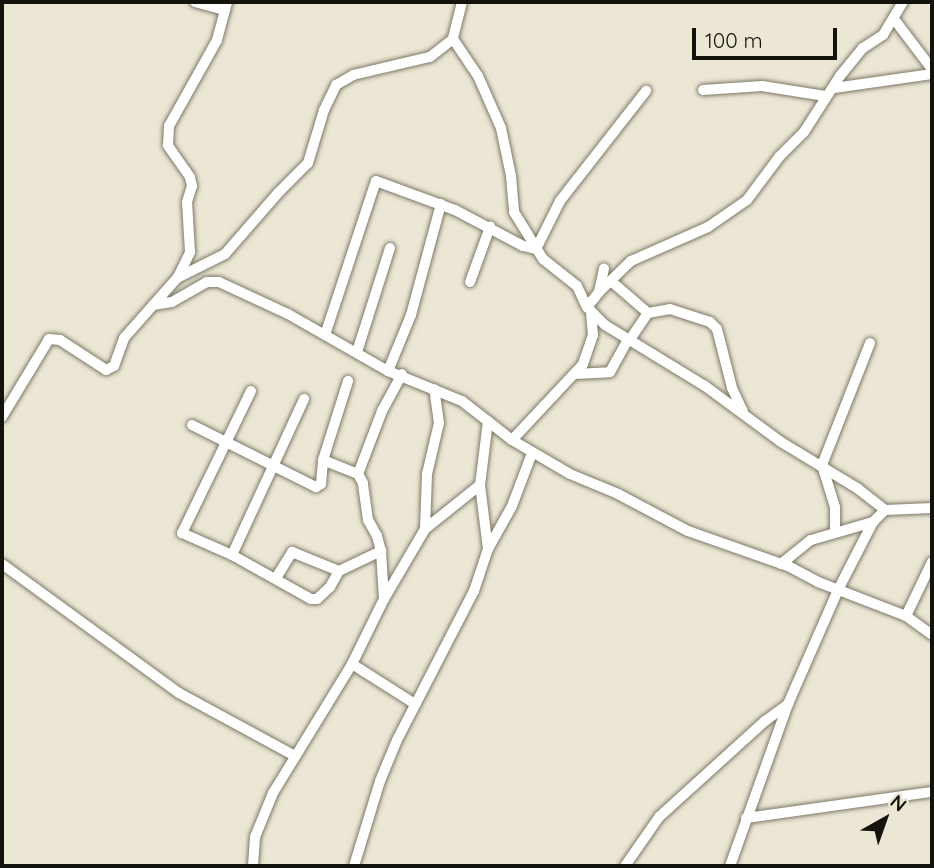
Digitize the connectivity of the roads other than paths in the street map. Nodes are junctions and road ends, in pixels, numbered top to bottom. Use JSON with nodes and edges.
{"nodes":[{"id":1,"x":195,"y":2,"type":"edge"},
{"id":2,"x":462,"y":2,"type":"edge"},
{"id":3,"x":903,"y":2,"type":"edge"},
{"id":4,"x":226,"y":6,"type":"edge"},
{"id":5,"x":894,"y":19,"type":"junction"},
{"id":6,"x":453,"y":39,"type":"junction"},
{"id":7,"x":932,"y":72,"type":"edge"},
{"id":8,"x":834,"y":88,"type":"junction"},
{"id":9,"x":703,"y":90,"type":"dead end"},
{"id":10,"x":646,"y":91,"type":"dead end"},
{"id":11,"x":825,"y":96,"type":"junction"},
{"id":12,"x":441,"y":204,"type":"junction"},
{"id":13,"x":490,"y":227,"type":"junction"},
{"id":14,"x":390,"y":248,"type":"dead end"},
{"id":15,"x":536,"y":248,"type":"junction"},
{"id":16,"x":178,"y":277,"type":"junction"},
{"id":17,"x":470,"y":282,"type":"dead end"},
{"id":18,"x":610,"y":282,"type":"junction"},
{"id":19,"x":598,"y":292,"type":"junction"},
{"id":20,"x":153,"y":304,"type":"junction"},
{"id":21,"x":589,"y":309,"type":"junction"},
{"id":22,"x":648,"y":313,"type":"junction"},
{"id":23,"x":593,"y":325,"type":"junction"},
{"id":24,"x":605,"y":325,"type":"junction"},
{"id":25,"x":325,"y":335,"type":"junction"},
{"id":26,"x":629,"y":341,"type":"junction"},
{"id":27,"x":870,"y":343,"type":"dead end"},
{"id":28,"x":357,"y":352,"type":"junction"},
{"id":29,"x":585,"y":360,"type":"junction"},
{"id":30,"x":388,"y":370,"type":"junction"},
{"id":31,"x":402,"y":374,"type":"junction"},
{"id":32,"x":575,"y":374,"type":"junction"},
{"id":33,"x":589,"y":374,"type":"junction"},
{"id":34,"x":348,"y":381,"type":"dead end"},
{"id":35,"x":434,"y":388,"type":"junction"},
{"id":36,"x":251,"y":391,"type":"dead end"},
{"id":37,"x":304,"y":399,"type":"dead end"},
{"id":38,"x":745,"y":414,"type":"junction"},
{"id":39,"x":2,"y":418,"type":"edge"},
{"id":40,"x":488,"y":421,"type":"junction"},
{"id":41,"x":192,"y":425,"type":"dead end"},
{"id":42,"x":512,"y":440,"type":"junction"},
{"id":43,"x":228,"y":443,"type":"junction"},
{"id":44,"x":532,"y":453,"type":"junction"},
{"id":45,"x":323,"y":460,"type":"junction"},
{"id":46,"x":822,"y":465,"type":"junction"},
{"id":47,"x":273,"y":466,"type":"junction"},
{"id":48,"x":358,"y":474,"type":"junction"},
{"id":49,"x":480,"y":485,"type":"junction"},
{"id":50,"x":932,"y":508,"type":"edge"},
{"id":51,"x":885,"y":510,"type":"junction"},
{"id":52,"x":873,"y":522,"type":"junction"},
{"id":53,"x":425,"y":529,"type":"junction"},
{"id":54,"x":835,"y":532,"type":"junction"},
{"id":55,"x":488,"y":549,"type":"junction"},
{"id":56,"x":381,"y":551,"type":"junction"},
{"id":57,"x":232,"y":555,"type":"junction"},
{"id":58,"x":932,"y":562,"type":"edge"},
{"id":59,"x":2,"y":564,"type":"edge"},
{"id":60,"x":781,"y":564,"type":"junction"},
{"id":61,"x":339,"y":571,"type":"junction"},
{"id":62,"x":276,"y":579,"type":"junction"},
{"id":63,"x":838,"y":590,"type":"junction"},
{"id":64,"x":384,"y":599,"type":"junction"},
{"id":65,"x":906,"y":616,"type":"junction"},
{"id":66,"x":932,"y":635,"type":"edge"},
{"id":67,"x":352,"y":664,"type":"junction"},
{"id":68,"x":415,"y":704,"type":"junction"},
{"id":69,"x":788,"y":704,"type":"junction"},
{"id":70,"x":295,"y":755,"type":"junction"},
{"id":71,"x":932,"y":792,"type":"edge"},
{"id":72,"x":746,"y":818,"type":"junction"},
{"id":73,"x":253,"y":866,"type":"edge"},
{"id":74,"x":354,"y":866,"type":"edge"},
{"id":75,"x":625,"y":866,"type":"edge"},
{"id":76,"x":730,"y":866,"type":"edge"}],
"edges":[{"from":1,"to":4,"type":"street"},
{"from":2,"to":6,"type":"street"},
{"from":3,"to":5,"type":"street"},
{"from":4,"to":16,"type":"street"},
{"from":5,"to":7,"type":"street"},
{"from":5,"to":8,"type":"street"},
{"from":6,"to":15,"type":"street"},
{"from":6,"to":16,"type":"street"},
{"from":7,"to":8,"type":"street"},
{"from":8,"to":11,"type":"street"},
{"from":9,"to":11,"type":"street"},
{"from":10,"to":15,"type":"street"},
{"from":11,"to":18,"type":"street"},
{"from":12,"to":13,"type":"street"},
{"from":12,"to":25,"type":"street"},
{"from":12,"to":30,"type":"street"},
{"from":13,"to":15,"type":"street"},
{"from":13,"to":17,"type":"street"},
{"from":14,"to":28,"type":"street"},
{"from":15,"to":21,"type":"street"},
{"from":16,"to":20,"type":"street"},
{"from":18,"to":19,"type":"street"},
{"from":18,"to":19,"type":"street"},
{"from":18,"to":22,"type":"street"},
{"from":19,"to":21,"type":"street"},
{"from":20,"to":25,"type":"street"},
{"from":20,"to":39,"type":"street"},
{"from":21,"to":23,"type":"street"},
{"from":21,"to":24,"type":"street"},
{"from":22,"to":26,"type":"street"},
{"from":22,"to":38,"type":"street"},
{"from":23,"to":24,"type":"street"},
{"from":23,"to":29,"type":"street"},
{"from":24,"to":26,"type":"street"},
{"from":25,"to":28,"type":"street"},
{"from":26,"to":33,"type":"street"},
{"from":26,"to":38,"type":"street"},
{"from":27,"to":46,"type":"street"},
{"from":28,"to":30,"type":"street"},
{"from":29,"to":32,"type":"street"},
{"from":29,"to":33,"type":"street"},
{"from":30,"to":31,"type":"street"},
{"from":31,"to":35,"type":"street"},
{"from":31,"to":48,"type":"street"},
{"from":32,"to":33,"type":"street"},
{"from":32,"to":42,"type":"street"},
{"from":34,"to":45,"type":"street"},
{"from":35,"to":40,"type":"street"},
{"from":35,"to":53,"type":"street"},
{"from":36,"to":43,"type":"street"},
{"from":37,"to":47,"type":"street"},
{"from":38,"to":46,"type":"street"},
{"from":40,"to":42,"type":"street"},
{"from":40,"to":49,"type":"street"},
{"from":41,"to":43,"type":"street"},
{"from":42,"to":44,"type":"street"},
{"from":43,"to":47,"type":"street"},
{"from":43,"to":57,"type":"street"},
{"from":44,"to":55,"type":"street"},
{"from":44,"to":60,"type":"street"},
{"from":45,"to":47,"type":"street"},
{"from":45,"to":48,"type":"street"},
{"from":46,"to":51,"type":"street"},
{"from":46,"to":54,"type":"street"},
{"from":47,"to":57,"type":"street"},
{"from":48,"to":56,"type":"street"},
{"from":49,"to":53,"type":"street"},
{"from":49,"to":55,"type":"street"},
{"from":50,"to":51,"type":"street"},
{"from":51,"to":52,"type":"street"},
{"from":52,"to":54,"type":"street"},
{"from":52,"to":63,"type":"street"},
{"from":53,"to":64,"type":"street"},
{"from":54,"to":60,"type":"street"},
{"from":55,"to":68,"type":"street"},
{"from":56,"to":61,"type":"street"},
{"from":56,"to":64,"type":"street"},
{"from":57,"to":62,"type":"street"},
{"from":58,"to":65,"type":"street"},
{"from":59,"to":70,"type":"street"},
{"from":60,"to":63,"type":"street"},
{"from":61,"to":62,"type":"street"},
{"from":61,"to":62,"type":"street"},
{"from":63,"to":65,"type":"street"},
{"from":63,"to":69,"type":"street"},
{"from":64,"to":67,"type":"street"},
{"from":65,"to":66,"type":"street"},
{"from":67,"to":68,"type":"street"},
{"from":67,"to":70,"type":"street"},
{"from":68,"to":74,"type":"street"},
{"from":69,"to":72,"type":"street"},
{"from":69,"to":75,"type":"street"},
{"from":70,"to":73,"type":"street"},
{"from":71,"to":72,"type":"street"},
{"from":72,"to":76,"type":"street"}]}
